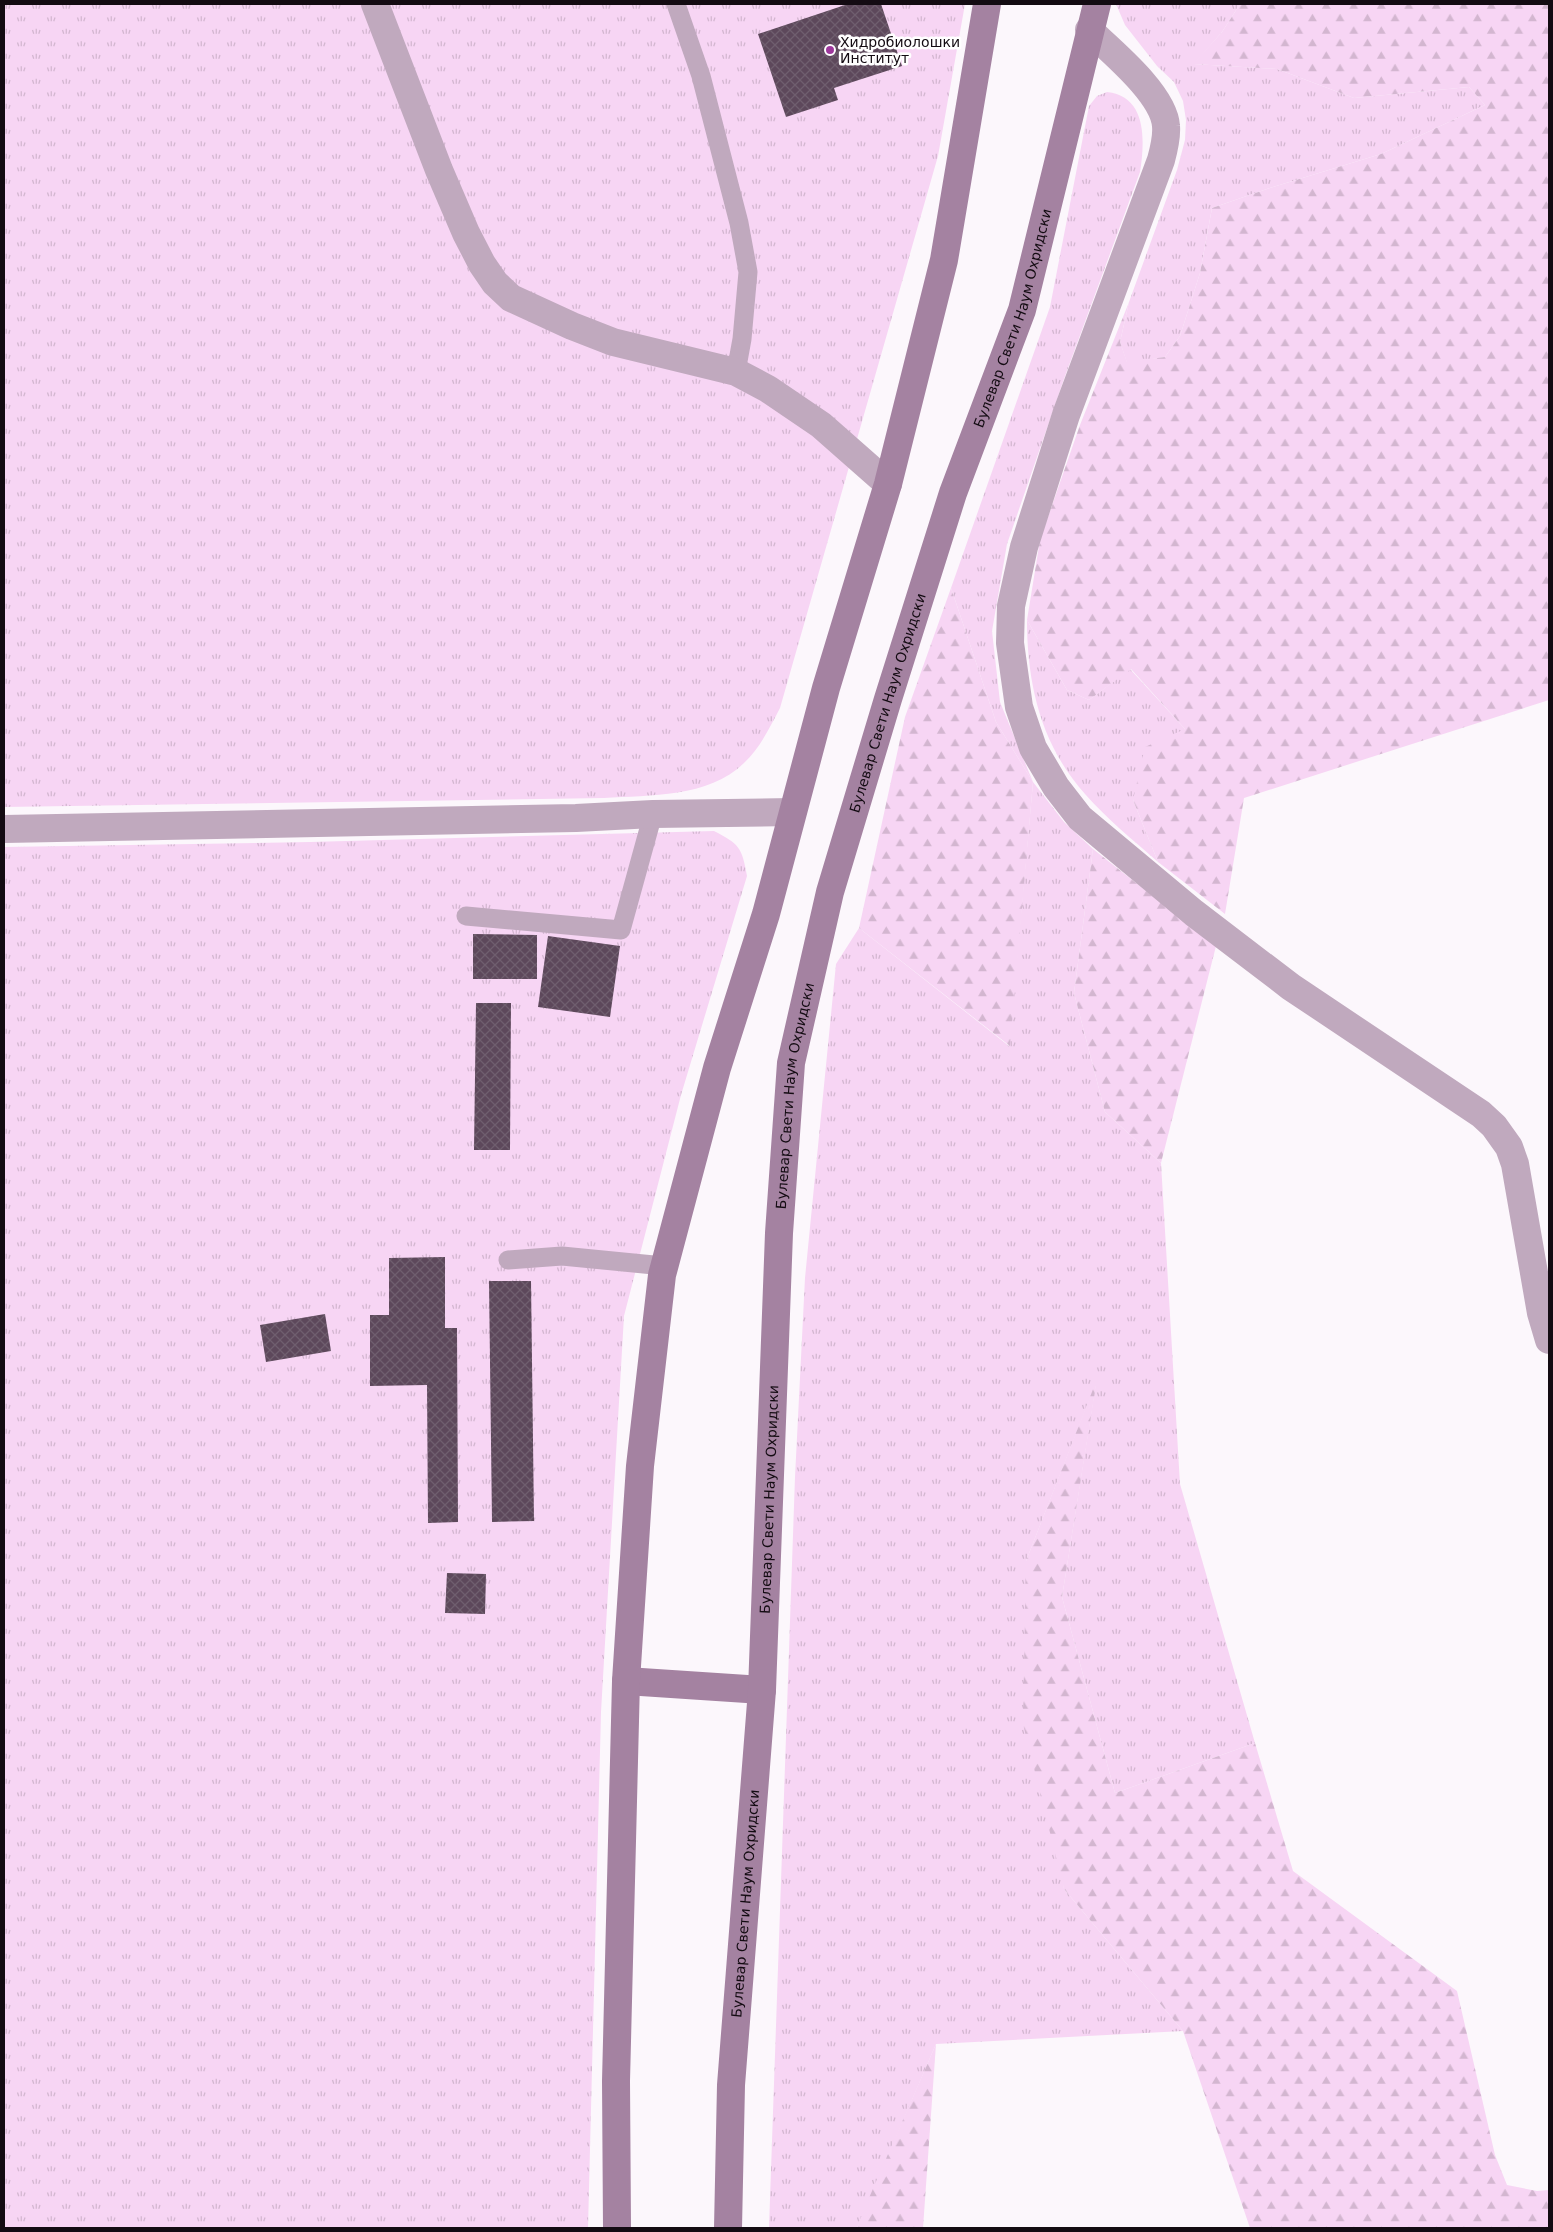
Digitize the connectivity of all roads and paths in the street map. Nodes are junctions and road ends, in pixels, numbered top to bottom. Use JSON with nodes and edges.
{"nodes":[{"id":1,"x":375,"y":4,"type":"edge"},
{"id":2,"x":676,"y":4,"type":"edge"},
{"id":3,"x":987,"y":4,"type":"edge"},
{"id":4,"x":1097,"y":4,"type":"edge"},
{"id":5,"x":1089,"y":30,"type":"junction"},
{"id":6,"x":736,"y":372,"type":"junction"},
{"id":7,"x":888,"y":484,"type":"junction"},
{"id":8,"x":792,"y":812,"type":"junction"},
{"id":9,"x":653,"y":814,"type":"junction"},
{"id":10,"x":4,"y":829,"type":"edge"},
{"id":11,"x":466,"y":916,"type":"dead end"},
{"id":12,"x":508,"y":1260,"type":"dead end"},
{"id":13,"x":664,"y":1266,"type":"junction"},
{"id":14,"x":1549,"y":1340,"type":"edge"},
{"id":15,"x":626,"y":1681,"type":"junction"},
{"id":16,"x":762,"y":1690,"type":"junction"},
{"id":17,"x":617,"y":2228,"type":"edge"},
{"id":18,"x":728,"y":2228,"type":"edge"}],
"edges":[{"from":1,"to":6,"type":"street"},
{"from":2,"to":6,"type":"lane"},
{"from":3,"to":7,"type":"main road"},
{"from":4,"to":5,"type":"main road","name":"Булевар Свети Наум Охридски"},
{"from":5,"to":14,"type":"street"},
{"from":5,"to":16,"type":"main road","name":"Булевар Свети Наум Охридски"},
{"from":6,"to":7,"type":"street"},
{"from":7,"to":8,"type":"main road"},
{"from":8,"to":9,"type":"street"},
{"from":8,"to":13,"type":"main road"},
{"from":9,"to":10,"type":"street"},
{"from":9,"to":11,"type":"lane"},
{"from":12,"to":13,"type":"lane"},
{"from":13,"to":15,"type":"main road"},
{"from":15,"to":16,"type":"main road"},
{"from":15,"to":17,"type":"main road"},
{"from":16,"to":18,"type":"main road","name":"Булевар Свети Наум Охридски"}]}
